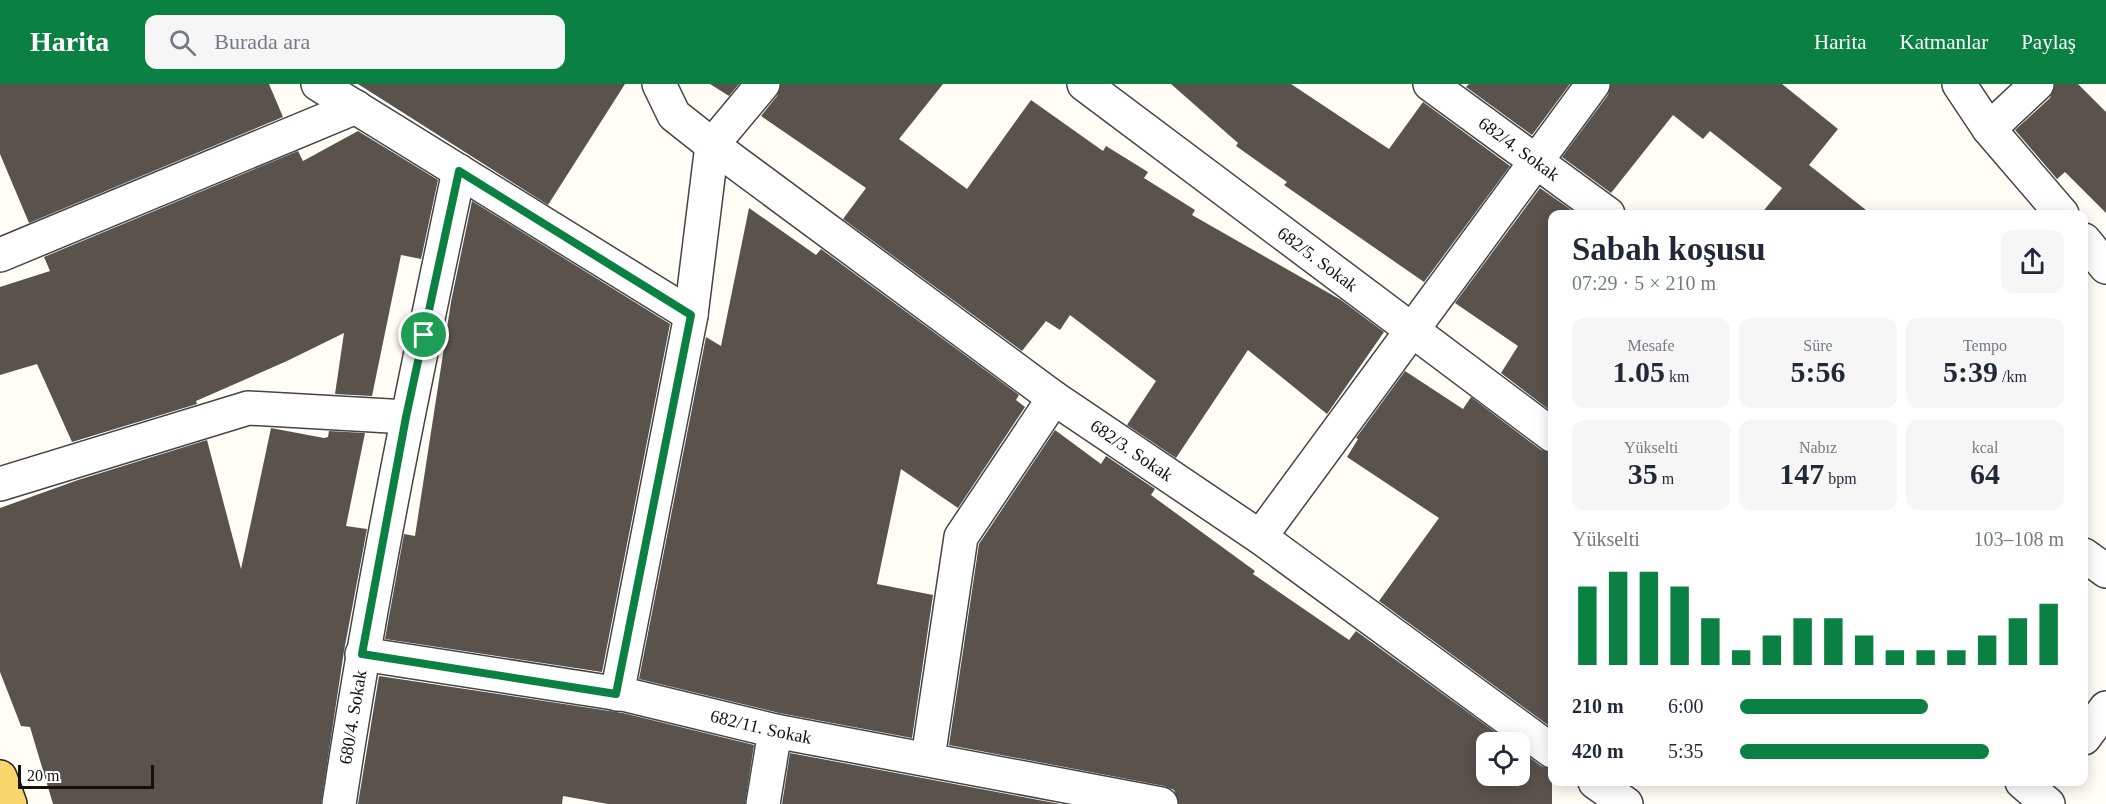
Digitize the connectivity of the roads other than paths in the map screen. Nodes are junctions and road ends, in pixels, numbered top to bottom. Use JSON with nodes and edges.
{"nodes":[{"id":1,"x":318,"y":84,"type":"edge"},
{"id":2,"x":659,"y":84,"type":"edge"},
{"id":3,"x":763,"y":84,"type":"edge"},
{"id":4,"x":1084,"y":84,"type":"edge"},
{"id":5,"x":1430,"y":84,"type":"edge"},
{"id":6,"x":1593,"y":84,"type":"edge"},
{"id":7,"x":1959,"y":84,"type":"edge"},
{"id":8,"x":2037,"y":84,"type":"edge"},
{"id":9,"x":356,"y":107,"type":"junction"},
{"id":10,"x":1989,"y":129,"type":"junction"},
{"id":11,"x":712,"y":145,"type":"junction"},
{"id":12,"x":1536,"y":163,"type":"junction"},
{"id":13,"x":459,"y":171,"type":"junction"},
{"id":14,"x":1602,"y":210,"type":"edge"},
{"id":15,"x":2059,"y":210,"type":"edge"},
{"id":16,"x":2088,"y":245,"type":"edge"},
{"id":17,"x":0,"y":255,"type":"edge"},
{"id":18,"x":2106,"y":267,"type":"edge"},
{"id":19,"x":691,"y":315,"type":"junction"},
{"id":20,"x":1412,"y":331,"type":"junction"},
{"id":21,"x":1054,"y":398,"type":"junction"},
{"id":22,"x":406,"y":417,"type":"junction"},
{"id":23,"x":1548,"y":432,"type":"edge"},
{"id":24,"x":0,"y":484,"type":"edge"},
{"id":25,"x":1260,"y":537,"type":"junction"},
{"id":26,"x":2088,"y":558,"type":"edge"},
{"id":27,"x":2106,"y":572,"type":"edge"},
{"id":28,"x":362,"y":654,"type":"junction"},
{"id":29,"x":616,"y":694,"type":"junction"},
{"id":30,"x":2106,"y":708,"type":"edge"},
{"id":31,"x":775,"y":731,"type":"junction"},
{"id":32,"x":2088,"y":733,"type":"edge"},
{"id":33,"x":1548,"y":748,"type":"edge"},
{"id":34,"x":928,"y":759,"type":"junction"},
{"id":35,"x":0,"y":777,"type":"edge"},
{"id":36,"x":1601,"y":786,"type":"edge"},
{"id":37,"x":10,"y":804,"type":"edge"},
{"id":38,"x":339,"y":804,"type":"edge"},
{"id":39,"x":763,"y":804,"type":"edge"},
{"id":40,"x":1161,"y":804,"type":"edge"},
{"id":41,"x":1626,"y":804,"type":"edge"}],
"edges":[{"from":1,"to":9,"type":"street"},
{"from":2,"to":11,"type":"street","name":"682/3. Sokak"},
{"from":3,"to":11,"type":"street"},
{"from":4,"to":20,"type":"street","name":"682/5. Sokak"},
{"from":5,"to":12,"type":"street","name":"682/4. Sokak"},
{"from":6,"to":12,"type":"street"},
{"from":7,"to":10,"type":"street"},
{"from":8,"to":10,"type":"street"},
{"from":9,"to":13,"type":"street"},
{"from":9,"to":17,"type":"street"},
{"from":10,"to":15,"type":"street"},
{"from":11,"to":19,"type":"street"},
{"from":11,"to":21,"type":"street","name":"682/3. Sokak"},
{"from":12,"to":14,"type":"street","name":"682/4. Sokak"},
{"from":12,"to":20,"type":"street"},
{"from":13,"to":19,"type":"street"},
{"from":13,"to":22,"type":"street","name":"680/4. Sokak"},
{"from":16,"to":18,"type":"street"},
{"from":19,"to":29,"type":"street"},
{"from":20,"to":23,"type":"street","name":"682/5. Sokak"},
{"from":20,"to":25,"type":"street"},
{"from":21,"to":25,"type":"street","name":"682/3. Sokak"},
{"from":21,"to":34,"type":"street"},
{"from":22,"to":24,"type":"street"},
{"from":22,"to":28,"type":"street","name":"680/4. Sokak"},
{"from":25,"to":33,"type":"street","name":"682/3. Sokak"},
{"from":26,"to":27,"type":"street"},
{"from":28,"to":29,"type":"street","name":"682/11. Sokak"},
{"from":28,"to":38,"type":"street","name":"680/4. Sokak"},
{"from":29,"to":31,"type":"street","name":"682/11. Sokak"},
{"from":30,"to":32,"type":"street"},
{"from":31,"to":34,"type":"street","name":"682/11. Sokak"},
{"from":31,"to":39,"type":"street"},
{"from":34,"to":40,"type":"street","name":"682/11. Sokak"},
{"from":35,"to":37,"type":"main road"},
{"from":36,"to":41,"type":"street"}]}
